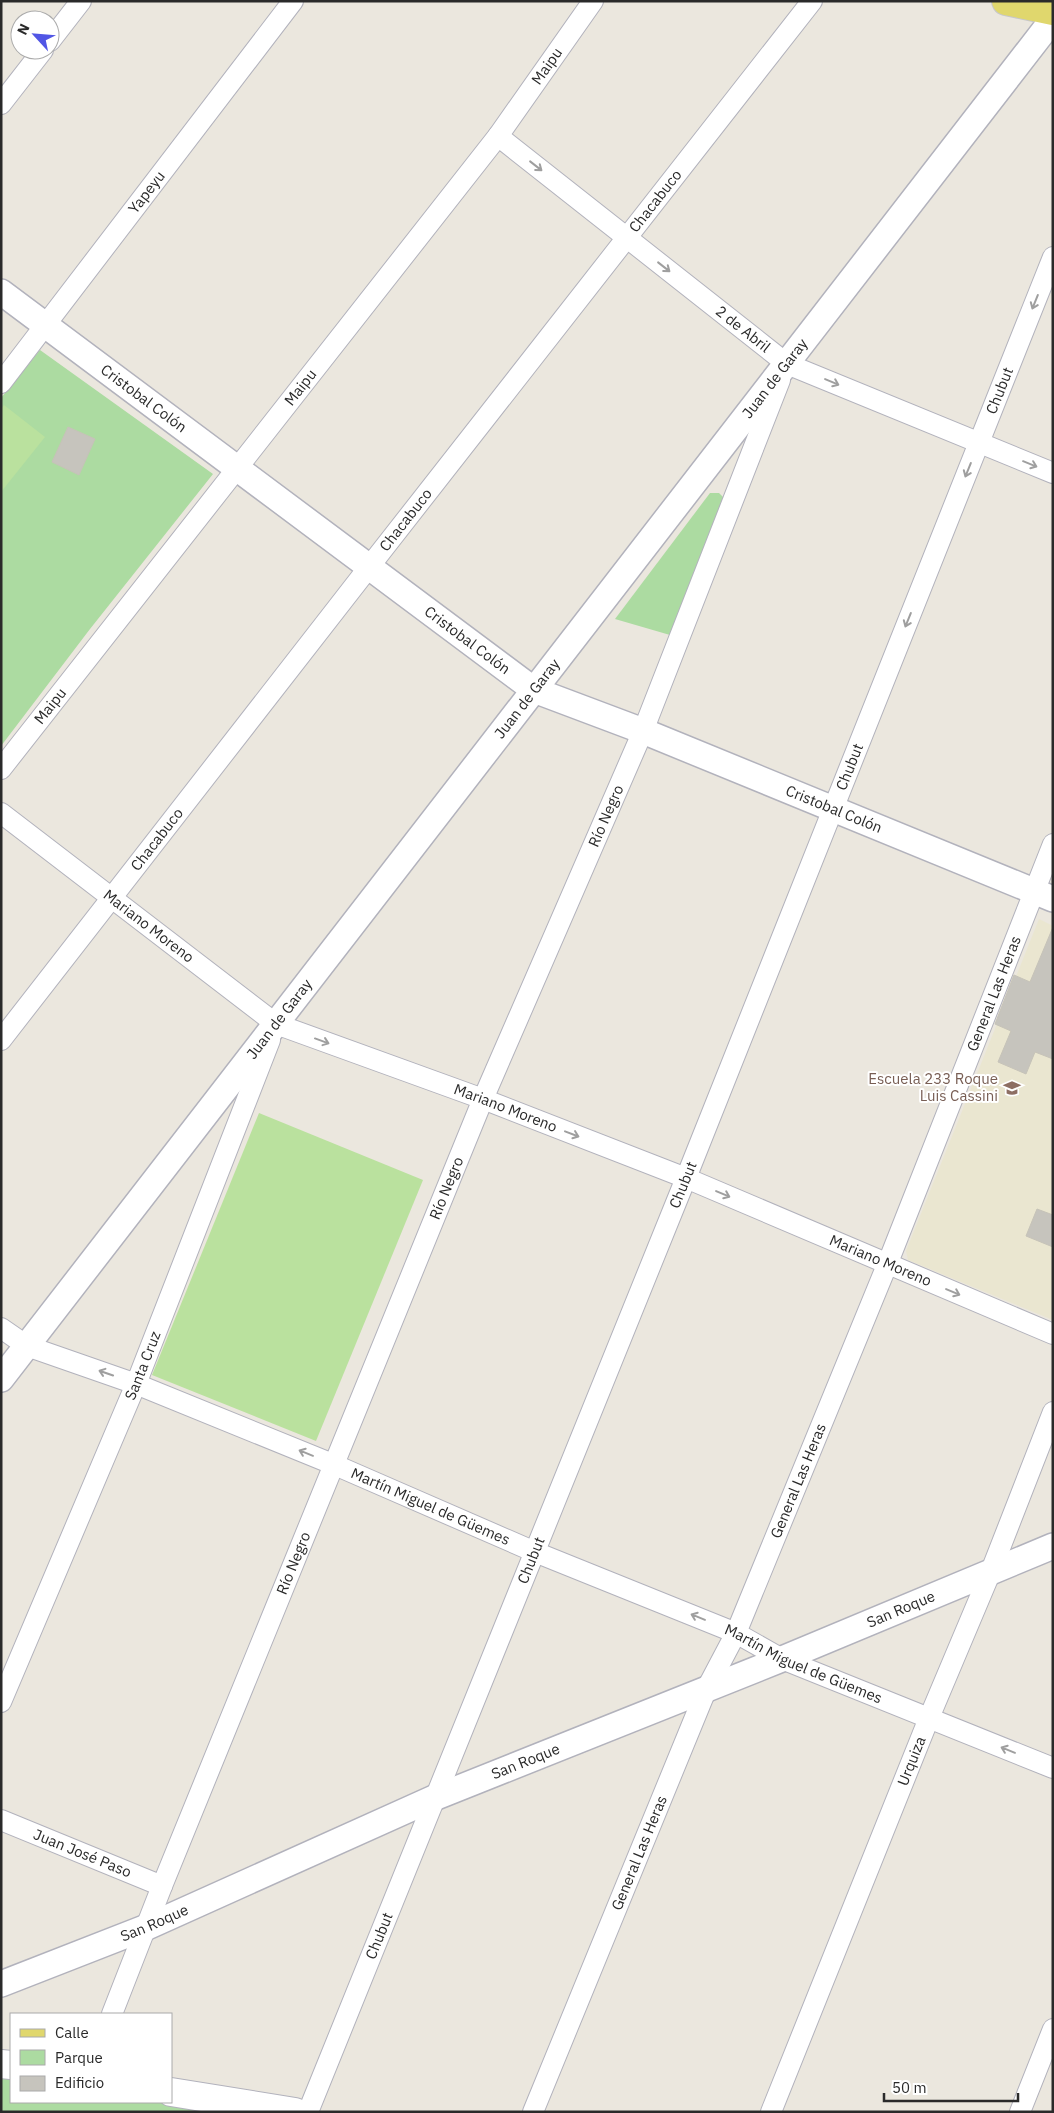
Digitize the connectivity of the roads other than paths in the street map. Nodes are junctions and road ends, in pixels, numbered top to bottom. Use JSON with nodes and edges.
{"nodes":[{"id":1,"x":81,"y":1,"type":"edge"},
{"id":2,"x":293,"y":1,"type":"edge"},
{"id":3,"x":593,"y":1,"type":"edge"},
{"id":4,"x":812,"y":1,"type":"edge"},
{"id":5,"x":1006,"y":1,"type":"edge"},
{"id":6,"x":1053,"y":12,"type":"edge"},
{"id":7,"x":1053,"y":19,"type":"edge"},
{"id":8,"x":60,"y":28,"type":"edge"},
{"id":9,"x":35,"y":60,"type":"edge"},
{"id":10,"x":1,"y":104,"type":"edge"},
{"id":11,"x":498,"y":136,"type":"junction"},
{"id":12,"x":628,"y":238,"type":"junction"},
{"id":13,"x":1053,"y":257,"type":"edge"},
{"id":14,"x":1,"y":292,"type":"edge"},
{"id":15,"x":46,"y":326,"type":"junction"},
{"id":16,"x":787,"y":364,"type":"junction"},
{"id":17,"x":1,"y":383,"type":"edge"},
{"id":18,"x":979,"y":443,"type":"junction"},
{"id":19,"x":238,"y":469,"type":"junction"},
{"id":20,"x":1053,"y":473,"type":"edge"},
{"id":21,"x":369,"y":566,"type":"junction"},
{"id":22,"x":534,"y":690,"type":"junction"},
{"id":23,"x":643,"y":731,"type":"junction"},
{"id":24,"x":1,"y":769,"type":"edge"},
{"id":25,"x":832,"y":808,"type":"junction"},
{"id":26,"x":1,"y":812,"type":"edge"},
{"id":27,"x":1053,"y":844,"type":"edge"},
{"id":28,"x":1043,"y":895,"type":"edge"},
{"id":29,"x":112,"y":898,"type":"junction"},
{"id":30,"x":276,"y":1024,"type":"junction"},
{"id":31,"x":1,"y":1040,"type":"edge"},
{"id":32,"x":483,"y":1099,"type":"junction"},
{"id":33,"x":686,"y":1178,"type":"junction"},
{"id":34,"x":887,"y":1265,"type":"junction"},
{"id":35,"x":1,"y":1328,"type":"edge"},
{"id":36,"x":1053,"y":1334,"type":"edge"},
{"id":37,"x":27,"y":1346,"type":"junction"},
{"id":38,"x":1,"y":1379,"type":"edge"},
{"id":39,"x":136,"y":1384,"type":"junction"},
{"id":40,"x":1053,"y":1412,"type":"edge"},
{"id":41,"x":335,"y":1465,"type":"junction"},
{"id":42,"x":1053,"y":1546,"type":"edge"},
{"id":43,"x":535,"y":1552,"type":"junction"},
{"id":44,"x":991,"y":1571,"type":"junction"},
{"id":45,"x":736,"y":1633,"type":"junction"},
{"id":46,"x":782,"y":1658,"type":"junction"},
{"id":47,"x":707,"y":1688,"type":"junction"},
{"id":48,"x":1,"y":1702,"type":"edge"},
{"id":49,"x":929,"y":1718,"type":"junction"},
{"id":50,"x":1053,"y":1768,"type":"edge"},
{"id":51,"x":434,"y":1798,"type":"junction"},
{"id":52,"x":1,"y":1820,"type":"edge"},
{"id":53,"x":162,"y":1886,"type":"junction"},
{"id":54,"x":146,"y":1927,"type":"junction"},
{"id":55,"x":1,"y":1984,"type":"edge"},
{"id":56,"x":112,"y":2013,"type":"edge"},
{"id":57,"x":1053,"y":2029,"type":"edge"},
{"id":58,"x":172,"y":2092,"type":"edge"},
{"id":59,"x":295,"y":2112,"type":"edge"},
{"id":60,"x":308,"y":2112,"type":"edge"},
{"id":61,"x":533,"y":2112,"type":"edge"},
{"id":62,"x":771,"y":2112,"type":"edge"},
{"id":63,"x":1020,"y":2112,"type":"edge"}],
"edges":[{"from":1,"to":8,"type":"street"},
{"from":2,"to":15,"type":"street","name":"Yapeyu"},
{"from":3,"to":11,"type":"street","name":"Maipu"},
{"from":4,"to":12,"type":"street","name":"Chacabuco"},
{"from":5,"to":6,"type":"main road"},
{"from":7,"to":16,"type":"street","name":"Juan de Garay"},
{"from":9,"to":10,"type":"street"},
{"from":11,"to":12,"type":"street","name":"2 de Abril","one_way":true},
{"from":11,"to":19,"type":"street","name":"Maipu"},
{"from":12,"to":16,"type":"street","name":"2 de Abril","one_way":true},
{"from":12,"to":21,"type":"street","name":"Chacabuco"},
{"from":13,"to":18,"type":"street","name":"Chubut","one_way":true},
{"from":14,"to":15,"type":"street","name":"Cristobal Colón"},
{"from":15,"to":17,"type":"street","name":"Yapeyu"},
{"from":15,"to":19,"type":"street","name":"Cristobal Colón"},
{"from":16,"to":18,"type":"street","name":"2 de Abril","one_way":true},
{"from":16,"to":22,"type":"street","name":"Juan de Garay"},
{"from":16,"to":23,"type":"street","name":"Río Negro"},
{"from":18,"to":20,"type":"street","name":"2 de Abril","one_way":true},
{"from":18,"to":25,"type":"street","name":"Chubut","one_way":true},
{"from":19,"to":21,"type":"street","name":"Cristobal Colón"},
{"from":19,"to":24,"type":"street","name":"Maipu"},
{"from":21,"to":22,"type":"street","name":"Cristobal Colón"},
{"from":21,"to":29,"type":"street","name":"Chacabuco"},
{"from":22,"to":23,"type":"street","name":"Cristobal Colón"},
{"from":22,"to":30,"type":"street","name":"Juan de Garay"},
{"from":23,"to":25,"type":"street","name":"Cristobal Colón"},
{"from":23,"to":32,"type":"street","name":"Río Negro"},
{"from":25,"to":28,"type":"street","name":"Cristobal Colón"},
{"from":25,"to":33,"type":"street","name":"Chubut"},
{"from":26,"to":29,"type":"street","name":"Mariano Moreno"},
{"from":27,"to":28,"type":"street","name":"General Las Heras"},
{"from":28,"to":34,"type":"street","name":"General Las Heras"},
{"from":29,"to":30,"type":"street","name":"Mariano Moreno"},
{"from":29,"to":31,"type":"street","name":"Chacabuco"},
{"from":30,"to":32,"type":"street","name":"Mariano Moreno","one_way":true},
{"from":30,"to":37,"type":"street","name":"Juan de Garay"},
{"from":30,"to":39,"type":"street","name":"Santa Cruz"},
{"from":32,"to":33,"type":"street","name":"Mariano Moreno","one_way":true},
{"from":32,"to":41,"type":"street","name":"Río Negro"},
{"from":33,"to":34,"type":"street","name":"Mariano Moreno","one_way":true},
{"from":33,"to":43,"type":"street","name":"Chubut"},
{"from":34,"to":36,"type":"street","name":"Mariano Moreno","one_way":true},
{"from":34,"to":45,"type":"street","name":"General Las Heras"},
{"from":35,"to":37,"type":"street","name":"Martín Miguel de Güemes"},
{"from":37,"to":38,"type":"street","name":"Juan de Garay"},
{"from":39,"to":37,"type":"street","name":"Martín Miguel de Güemes","one_way":true},
{"from":41,"to":39,"type":"street","name":"Martín Miguel de Güemes","one_way":true},
{"from":39,"to":48,"type":"street","name":"Santa Cruz"},
{"from":40,"to":44,"type":"street","name":"Urquiza"},
{"from":41,"to":43,"type":"street","name":"Martín Miguel de Güemes"},
{"from":41,"to":53,"type":"street","name":"Río Negro"},
{"from":42,"to":44,"type":"street","name":"San Roque"},
{"from":45,"to":43,"type":"street","name":"Martín Miguel de Güemes","one_way":true},
{"from":43,"to":51,"type":"street","name":"Chubut"},
{"from":44,"to":46,"type":"street","name":"San Roque"},
{"from":44,"to":49,"type":"street","name":"Urquiza"},
{"from":45,"to":46,"type":"street","name":"Martín Miguel de Güemes"},
{"from":45,"to":47,"type":"street","name":"General Las Heras"},
{"from":46,"to":47,"type":"street","name":"San Roque"},
{"from":46,"to":49,"type":"street","name":"Martín Miguel de Güemes"},
{"from":47,"to":51,"type":"street","name":"San Roque"},
{"from":47,"to":61,"type":"street","name":"General Las Heras"},
{"from":50,"to":49,"type":"street","name":"Martín Miguel de Güemes","one_way":true},
{"from":49,"to":62,"type":"street","name":"Urquiza"},
{"from":51,"to":54,"type":"street","name":"San Roque"},
{"from":51,"to":60,"type":"street","name":"Chubut"},
{"from":52,"to":53,"type":"street","name":"Juan José Paso"},
{"from":53,"to":54,"type":"street","name":"Río Negro"},
{"from":54,"to":55,"type":"street","name":"San Roque"},
{"from":54,"to":56,"type":"street","name":"Río Negro"},
{"from":57,"to":63,"type":"street"},
{"from":58,"to":59,"type":"main road"}]}
